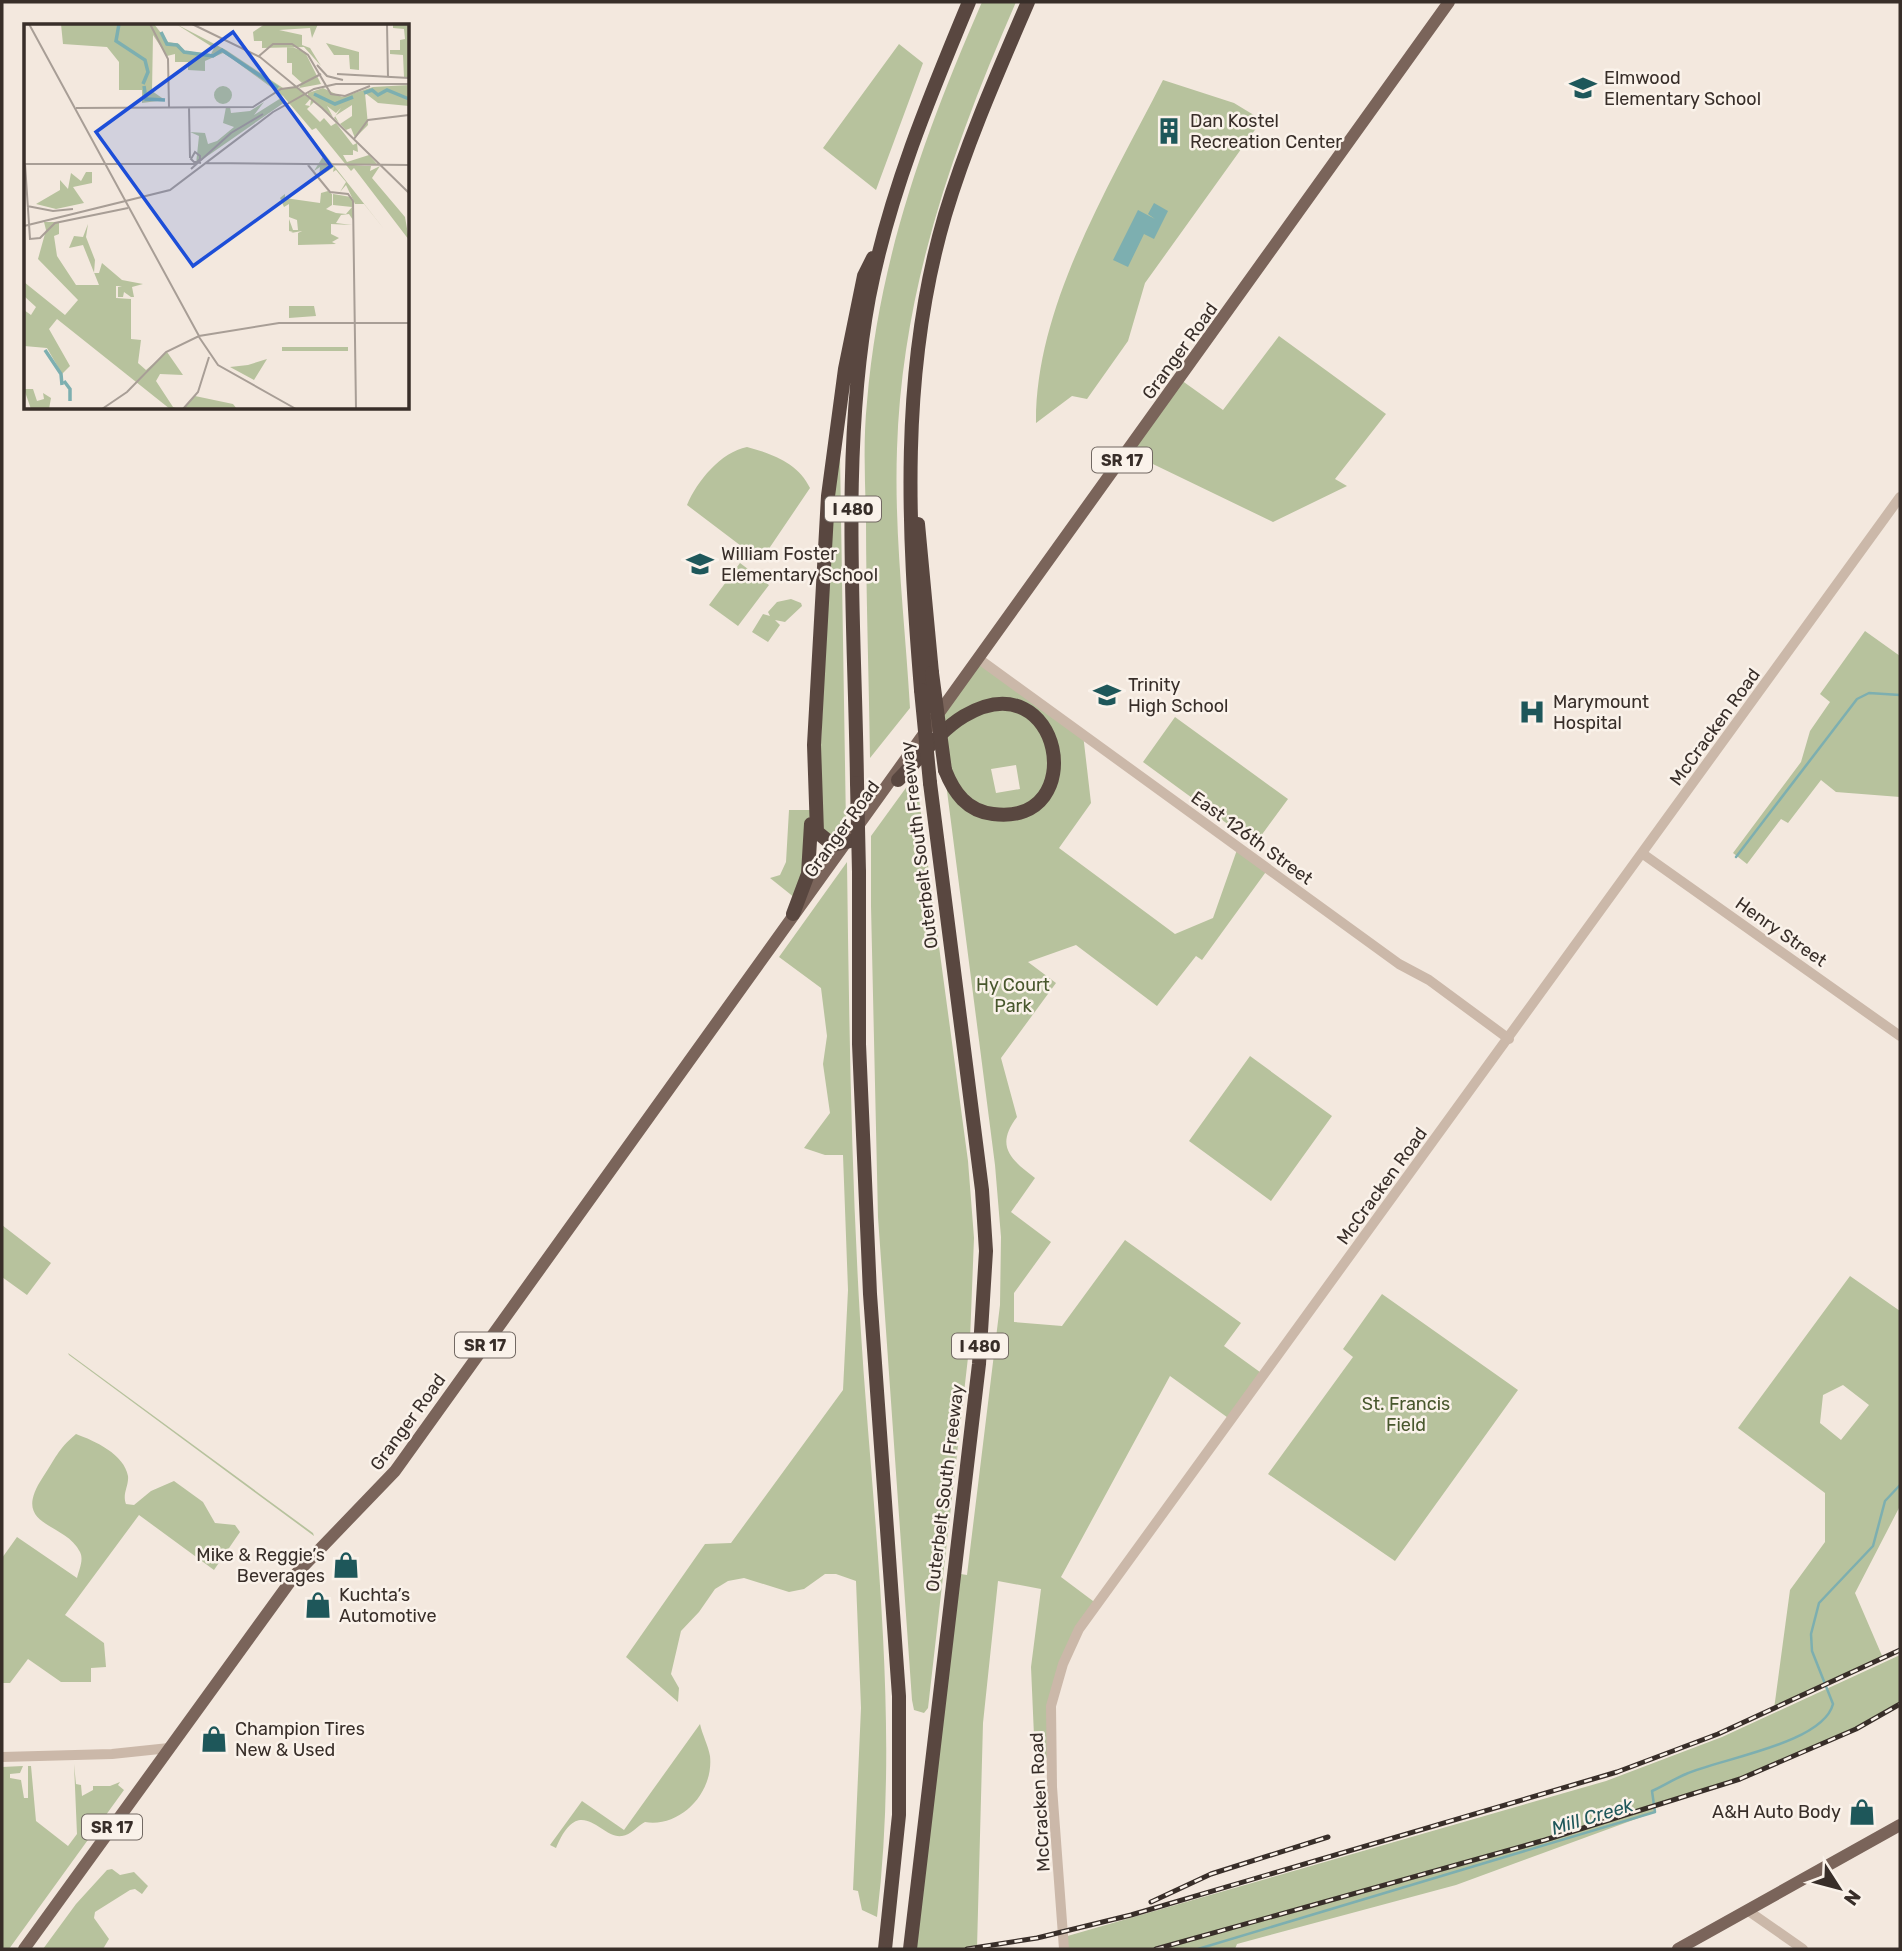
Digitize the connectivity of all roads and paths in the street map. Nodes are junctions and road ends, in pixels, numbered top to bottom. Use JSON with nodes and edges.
{"nodes":[{"id":1,"x":969,"y":2,"type":"edge"},
{"id":2,"x":1028,"y":2,"type":"edge"},
{"id":3,"x":1449,"y":2,"type":"edge"},
{"id":4,"x":1457,"y":2,"type":"edge"},
{"id":5,"x":1418,"y":49,"type":"junction"},
{"id":6,"x":883,"y":238,"type":"junction"},
{"id":7,"x":909,"y":457,"type":"junction"},
{"id":8,"x":1900,"y":497,"type":"edge"},
{"id":9,"x":979,"y":659,"type":"junction"},
{"id":10,"x":970,"y":672,"type":"junction"},
{"id":11,"x":898,"y":780,"type":"junction"},
{"id":12,"x":814,"y":781,"type":"junction"},
{"id":13,"x":849,"y":842,"type":"junction"},
{"id":14,"x":1643,"y":853,"type":"junction"},
{"id":15,"x":793,"y":914,"type":"junction"},
{"id":16,"x":783,"y":932,"type":"junction"},
{"id":17,"x":1900,"y":1036,"type":"edge"},
{"id":18,"x":1509,"y":1039,"type":"junction"},
{"id":19,"x":169,"y":1748,"type":"junction"},
{"id":20,"x":2,"y":1757,"type":"edge"},
{"id":21,"x":1900,"y":1825,"type":"edge"},
{"id":22,"x":1747,"y":1910,"type":"junction"},
{"id":23,"x":24,"y":1949,"type":"edge"},
{"id":24,"x":885,"y":1949,"type":"edge"},
{"id":25,"x":910,"y":1949,"type":"edge"},
{"id":26,"x":1064,"y":1949,"type":"edge"},
{"id":27,"x":1678,"y":1949,"type":"edge"},
{"id":28,"x":1802,"y":1949,"type":"edge"}],
"edges":[{"from":1,"to":6,"type":"highway","number":"I 480"},
{"from":2,"to":7,"type":"highway","name":"Outerbelt South Freeway","number":"I 480"},
{"from":3,"to":5,"type":"main road","name":"Granger Road","number":"SR 17"},
{"from":4,"to":5,"type":"main road","name":"Granger Road","number":"SR 17"},
{"from":5,"to":9,"type":"main road","name":"Granger Road","number":"SR 17"},
{"from":6,"to":12,"type":"highway"},
{"from":6,"to":24,"type":"highway","number":"I 480","bridge":true},
{"from":7,"to":11,"type":"highway","bridge":true},
{"from":7,"to":25,"type":"highway","name":"Outerbelt South Freeway","number":"I 480","bridge":true},
{"from":8,"to":14,"type":"street","name":"McCracken Road"},
{"from":9,"to":10,"type":"main road","name":"Granger Road","number":"SR 17"},
{"from":9,"to":18,"type":"street","name":"East 126th Street"},
{"from":10,"to":11,"type":"main road","name":"Granger Road","number":"SR 17"},
{"from":10,"to":13,"type":"main road","name":"Granger Road","number":"SR 17"},
{"from":11,"to":13,"type":"main road","name":"Granger Road","number":"SR 17"},
{"from":12,"to":13,"type":"highway"},
{"from":12,"to":15,"type":"highway"},
{"from":13,"to":15,"type":"main road","name":"Granger Road","number":"SR 17"},
{"from":13,"to":16,"type":"main road","name":"Granger Road","number":"SR 17"},
{"from":14,"to":17,"type":"street","name":"Henry Street"},
{"from":14,"to":18,"type":"street","name":"McCracken Road"},
{"from":15,"to":16,"type":"main road","name":"Granger Road","number":"SR 17"},
{"from":16,"to":19,"type":"main road","name":"Granger Road","number":"SR 17"},
{"from":18,"to":26,"type":"street","name":"McCracken Road"},
{"from":19,"to":20,"type":"street"},
{"from":19,"to":23,"type":"main road","number":"SR 17"},
{"from":21,"to":22,"type":"main road"},
{"from":22,"to":27,"type":"main road"},
{"from":22,"to":28,"type":"street"}]}
